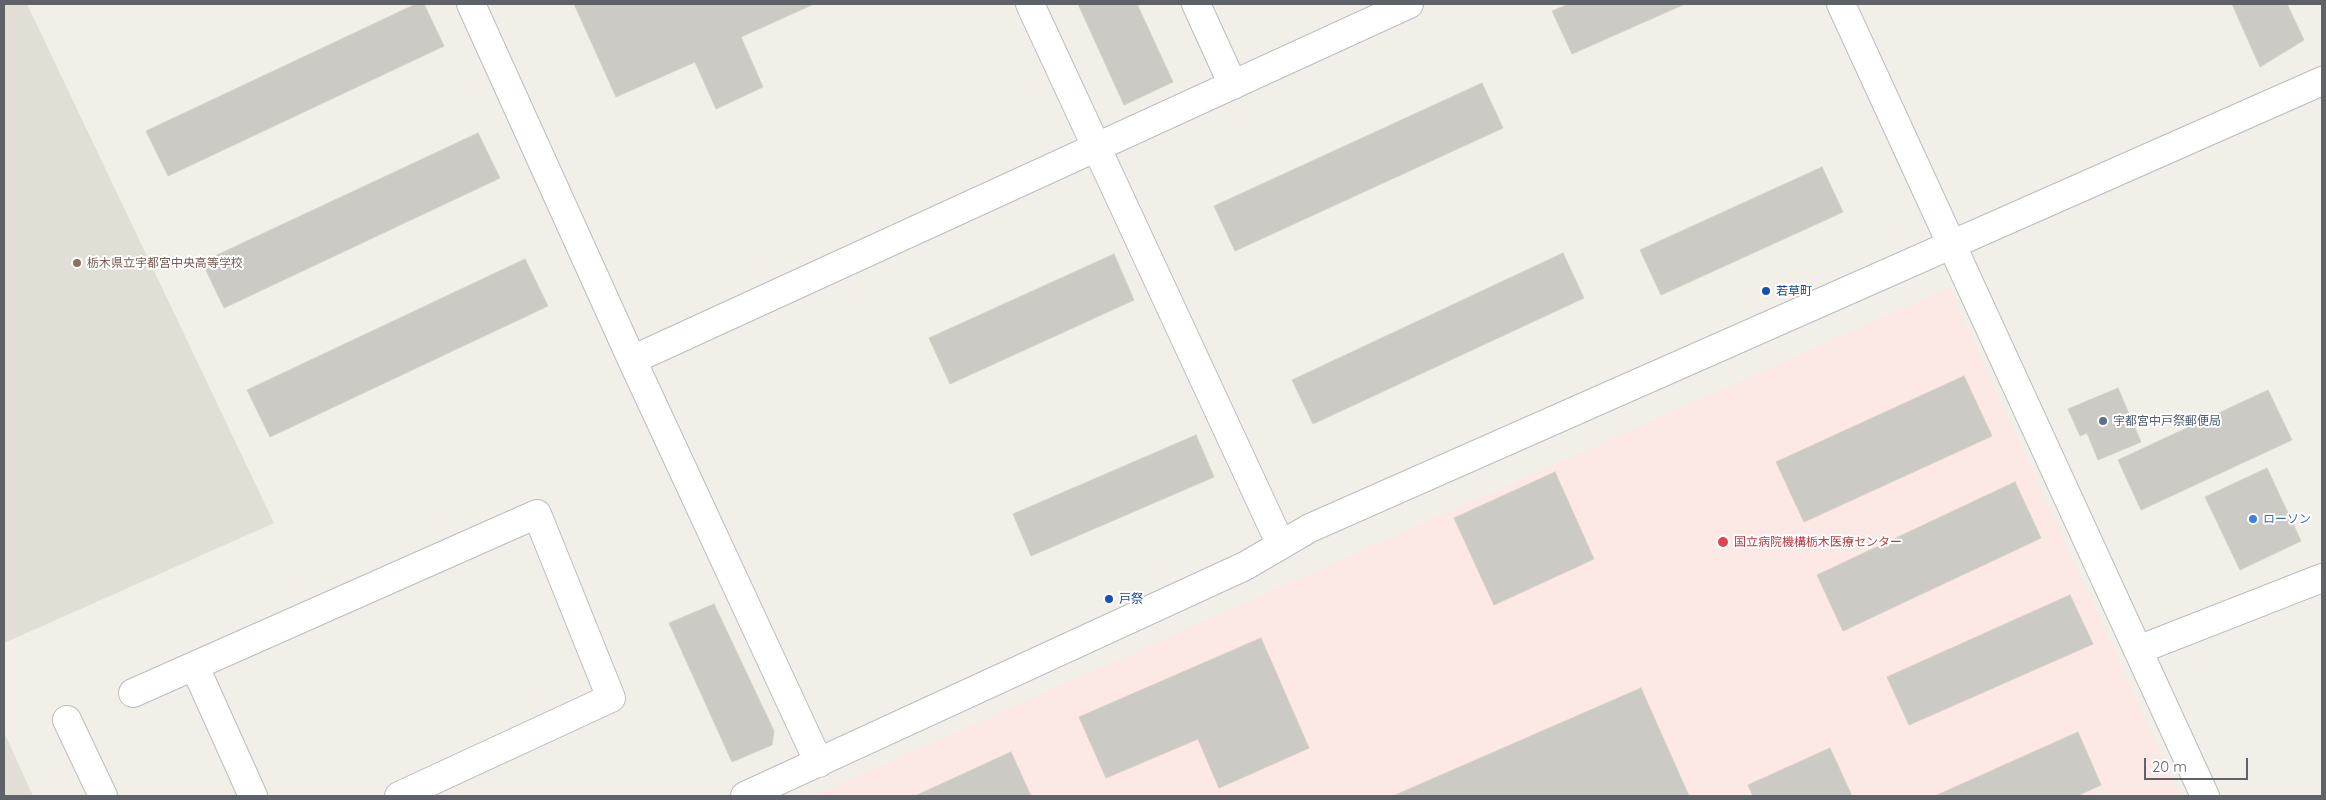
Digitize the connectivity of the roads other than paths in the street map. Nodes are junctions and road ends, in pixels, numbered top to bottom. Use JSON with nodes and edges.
{"nodes":[{"id":1,"x":471,"y":4,"type":"edge"},
{"id":2,"x":1030,"y":4,"type":"edge"},
{"id":3,"x":1196,"y":4,"type":"edge"},
{"id":4,"x":1409,"y":4,"type":"edge"},
{"id":5,"x":1841,"y":4,"type":"edge"},
{"id":6,"x":2322,"y":81,"type":"edge"},
{"id":7,"x":1232,"y":85,"type":"junction"},
{"id":8,"x":1095,"y":148,"type":"junction"},
{"id":9,"x":1952,"y":244,"type":"junction"},
{"id":10,"x":632,"y":360,"type":"junction"},
{"id":11,"x":1281,"y":545,"type":"junction"},
{"id":12,"x":2322,"y":578,"type":"edge"},
{"id":13,"x":2138,"y":650,"type":"junction"},
{"id":14,"x":195,"y":667,"type":"junction"},
{"id":15,"x":133,"y":692,"type":"dead end"},
{"id":16,"x":67,"y":720,"type":"dead end"},
{"id":17,"x":819,"y":763,"type":"junction"},
{"id":18,"x":103,"y":796,"type":"edge"},
{"id":19,"x":253,"y":796,"type":"edge"},
{"id":20,"x":399,"y":796,"type":"edge"},
{"id":21,"x":745,"y":796,"type":"edge"},
{"id":22,"x":2205,"y":796,"type":"edge"}],
"edges":[{"from":1,"to":10,"type":"street"},
{"from":2,"to":8,"type":"street"},
{"from":3,"to":7,"type":"street"},
{"from":4,"to":7,"type":"street"},
{"from":5,"to":9,"type":"street"},
{"from":6,"to":9,"type":"street"},
{"from":7,"to":8,"type":"street"},
{"from":8,"to":10,"type":"street"},
{"from":8,"to":11,"type":"street"},
{"from":9,"to":11,"type":"street"},
{"from":9,"to":13,"type":"street"},
{"from":10,"to":17,"type":"street"},
{"from":11,"to":17,"type":"street"},
{"from":12,"to":13,"type":"street"},
{"from":13,"to":22,"type":"street"},
{"from":14,"to":15,"type":"street"},
{"from":14,"to":19,"type":"street"},
{"from":14,"to":20,"type":"street"},
{"from":16,"to":18,"type":"street"},
{"from":17,"to":21,"type":"street"}]}
